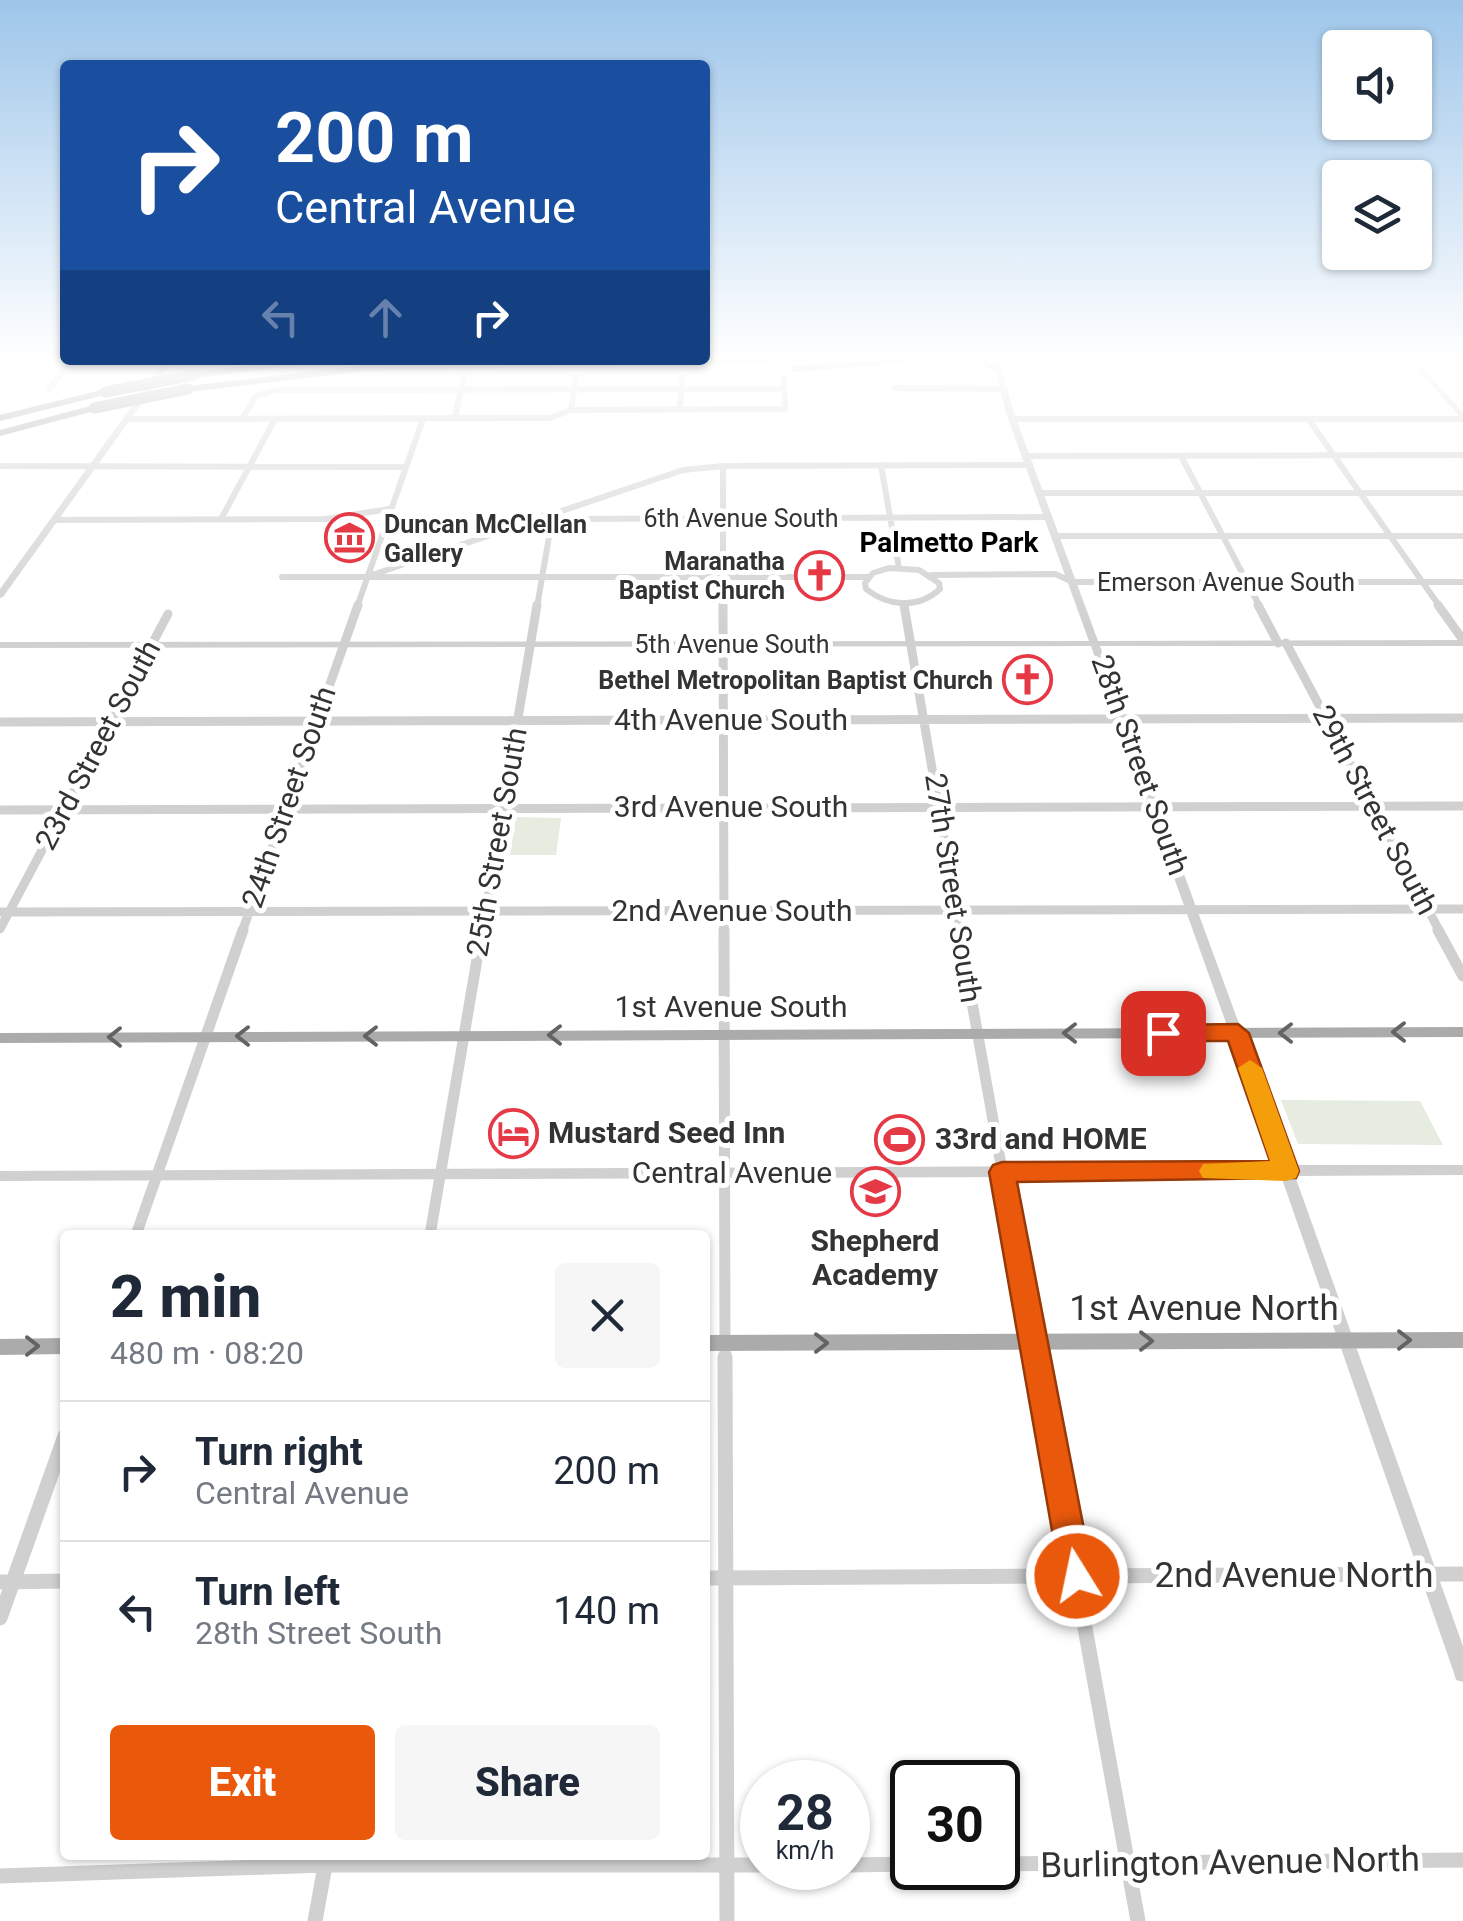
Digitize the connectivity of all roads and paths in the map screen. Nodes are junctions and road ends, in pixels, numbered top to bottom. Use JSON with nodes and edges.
{"nodes":[{"id":1,"x":105,"y":449,"type":"edge"},
{"id":2,"x":259,"y":449,"type":"edge"},
{"id":3,"x":411,"y":449,"type":"edge"},
{"id":4,"x":1025,"y":449,"type":"edge"},
{"id":5,"x":1329,"y":449,"type":"edge"},
{"id":6,"x":1181,"y":456,"type":"junction"},
{"id":7,"x":1334,"y":456,"type":"junction"},
{"id":8,"x":1463,"y":456,"type":"edge"},
{"id":9,"x":1029,"y":460,"type":"junction"},
{"id":10,"x":0,"y":466,"type":"edge"},
{"id":11,"x":723,"y":466,"type":"junction"},
{"id":12,"x":881,"y":466,"type":"junction"},
{"id":13,"x":92,"y":467,"type":"junction"},
{"id":14,"x":249,"y":467,"type":"junction"},
{"id":15,"x":404,"y":467,"type":"junction"},
{"id":16,"x":1040,"y":493,"type":"junction"},
{"id":17,"x":1200,"y":493,"type":"junction"},
{"id":18,"x":1360,"y":493,"type":"junction"},
{"id":19,"x":1463,"y":493,"type":"edge"},
{"id":20,"x":389,"y":509,"type":"junction"},
{"id":21,"x":548,"y":517,"type":"junction"},
{"id":22,"x":723,"y":518,"type":"junction"},
{"id":23,"x":889,"y":518,"type":"junction"},
{"id":24,"x":1050,"y":518,"type":"junction"},
{"id":25,"x":221,"y":519,"type":"junction"},
{"id":26,"x":54,"y":520,"type":"junction"},
{"id":27,"x":1056,"y":536,"type":"junction"},
{"id":28,"x":1223,"y":536,"type":"junction"},
{"id":29,"x":1390,"y":536,"type":"junction"},
{"id":30,"x":1463,"y":536,"type":"edge"},
{"id":31,"x":899,"y":568,"type":"junction"},
{"id":32,"x":932,"y":575,"type":"junction"},
{"id":33,"x":282,"y":577,"type":"dead end"},
{"id":34,"x":366,"y":577,"type":"junction"},
{"id":35,"x":542,"y":577,"type":"junction"},
{"id":36,"x":723,"y":577,"type":"junction"},
{"id":37,"x":868,"y":577,"type":"junction"},
{"id":38,"x":1073,"y":582,"type":"junction"},
{"id":39,"x":1246,"y":582,"type":"junction"},
{"id":40,"x":1424,"y":582,"type":"junction"},
{"id":41,"x":1463,"y":582,"type":"edge"},
{"id":42,"x":0,"y":594,"type":"edge"},
{"id":43,"x":904,"y":603,"type":"junction"},
{"id":44,"x":168,"y":614,"type":"dead end"},
{"id":45,"x":1463,"y":641,"type":"edge"},
{"id":46,"x":1095,"y":642,"type":"junction"},
{"id":47,"x":724,"y":643,"type":"junction"},
{"id":48,"x":910,"y":643,"type":"junction"},
{"id":49,"x":1282,"y":643,"type":"junction"},
{"id":50,"x":0,"y":645,"type":"edge"},
{"id":51,"x":151,"y":645,"type":"junction"},
{"id":52,"x":342,"y":645,"type":"junction"},
{"id":53,"x":531,"y":645,"type":"junction"},
{"id":54,"x":1122,"y":718,"type":"junction"},
{"id":55,"x":1326,"y":718,"type":"junction"},
{"id":56,"x":1463,"y":718,"type":"edge"},
{"id":57,"x":924,"y":719,"type":"junction"},
{"id":58,"x":518,"y":720,"type":"junction"},
{"id":59,"x":723,"y":720,"type":"junction"},
{"id":60,"x":315,"y":721,"type":"junction"},
{"id":61,"x":0,"y":722,"type":"edge"},
{"id":62,"x":110,"y":722,"type":"junction"},
{"id":63,"x":1154,"y":806,"type":"junction"},
{"id":64,"x":1372,"y":806,"type":"junction"},
{"id":65,"x":1463,"y":806,"type":"edge"},
{"id":66,"x":723,"y":807,"type":"junction"},
{"id":67,"x":940,"y":807,"type":"junction"},
{"id":68,"x":503,"y":808,"type":"junction"},
{"id":69,"x":284,"y":809,"type":"junction"},
{"id":70,"x":0,"y":810,"type":"edge"},
{"id":71,"x":62,"y":810,"type":"junction"},
{"id":72,"x":1463,"y":909,"type":"edge"},
{"id":73,"x":958,"y":910,"type":"junction"},
{"id":74,"x":1192,"y":910,"type":"junction"},
{"id":75,"x":1428,"y":910,"type":"junction"},
{"id":76,"x":723,"y":911,"type":"junction"},
{"id":77,"x":4,"y":912,"type":"edge"},
{"id":78,"x":249,"y":912,"type":"junction"},
{"id":79,"x":486,"y":912,"type":"junction"},
{"id":80,"x":0,"y":929,"type":"edge"},
{"id":81,"x":1463,"y":976,"type":"edge"},
{"id":82,"x":1463,"y":1032,"type":"edge"},
{"id":83,"x":1238,"y":1033,"type":"junction"},
{"id":84,"x":977,"y":1034,"type":"junction"},
{"id":85,"x":723,"y":1035,"type":"junction"},
{"id":86,"x":462,"y":1036,"type":"junction"},
{"id":87,"x":207,"y":1037,"type":"junction"},
{"id":88,"x":0,"y":1038,"type":"edge"},
{"id":89,"x":1463,"y":1170,"type":"edge"},
{"id":90,"x":1286,"y":1171,"type":"junction"},
{"id":91,"x":1002,"y":1172,"type":"junction"},
{"id":92,"x":441,"y":1174,"type":"junction"},
{"id":93,"x":723,"y":1174,"type":"junction"},
{"id":94,"x":0,"y":1176,"type":"edge"},
{"id":95,"x":158,"y":1176,"type":"junction"},
{"id":96,"x":138,"y":1230,"type":"edge"},
{"id":97,"x":431,"y":1230,"type":"edge"},
{"id":98,"x":1346,"y":1340,"type":"junction"},
{"id":99,"x":1463,"y":1340,"type":"edge"},
{"id":100,"x":1035,"y":1342,"type":"junction"},
{"id":101,"x":714,"y":1343,"type":"edge"},
{"id":102,"x":60,"y":1346,"type":"edge"},
{"id":103,"x":0,"y":1347,"type":"edge"},
{"id":104,"x":60,"y":1448,"type":"edge"},
{"id":105,"x":1428,"y":1574,"type":"junction"},
{"id":106,"x":1463,"y":1574,"type":"edge"},
{"id":107,"x":1077,"y":1576,"type":"junction"},
{"id":108,"x":710,"y":1578,"type":"edge"},
{"id":109,"x":726,"y":1578,"type":"junction"},
{"id":110,"x":6,"y":1582,"type":"edge"},
{"id":111,"x":60,"y":1582,"type":"edge"},
{"id":112,"x":0,"y":1618,"type":"edge"},
{"id":113,"x":1463,"y":1673,"type":"edge"},
{"id":114,"x":326,"y":1860,"type":"edge"},
{"id":115,"x":1463,"y":1860,"type":"edge"},
{"id":116,"x":1128,"y":1863,"type":"junction"},
{"id":117,"x":1020,"y":1864,"type":"edge"},
{"id":118,"x":727,"y":1866,"type":"junction"},
{"id":119,"x":740,"y":1866,"type":"edge"},
{"id":120,"x":0,"y":1876,"type":"edge"},
{"id":121,"x":315,"y":1921,"type":"edge"},
{"id":122,"x":728,"y":1921,"type":"edge"},
{"id":123,"x":1138,"y":1921,"type":"edge"}],
"edges":[{"from":1,"to":13,"type":"street"},
{"from":2,"to":14,"type":"street"},
{"from":3,"to":15,"type":"street","name":"24th Street South"},
{"from":4,"to":9,"type":"street","name":"28th Street South"},
{"from":5,"to":7,"type":"street"},
{"from":6,"to":7,"type":"street"},
{"from":6,"to":9,"type":"street"},
{"from":6,"to":17,"type":"street","name":"29th Street South"},
{"from":7,"to":8,"type":"street"},
{"from":7,"to":18,"type":"street"},
{"from":9,"to":12,"type":"street"},
{"from":9,"to":16,"type":"street","name":"28th Street South"},
{"from":10,"to":13,"type":"street"},
{"from":11,"to":12,"type":"street"},
{"from":11,"to":21,"type":"street"},
{"from":11,"to":22,"type":"street"},
{"from":12,"to":23,"type":"street"},
{"from":13,"to":14,"type":"street"},
{"from":13,"to":26,"type":"street"},
{"from":14,"to":15,"type":"street"},
{"from":14,"to":25,"type":"street"},
{"from":15,"to":20,"type":"street","name":"24th Street South"},
{"from":16,"to":17,"type":"street"},
{"from":16,"to":24,"type":"street","name":"28th Street South"},
{"from":17,"to":18,"type":"street"},
{"from":17,"to":28,"type":"street","name":"29th Street South"},
{"from":18,"to":19,"type":"street"},
{"from":18,"to":29,"type":"street"},
{"from":20,"to":25,"type":"street"},
{"from":20,"to":34,"type":"street","name":"24th Street South"},
{"from":21,"to":22,"type":"street","name":"6th Avenue South"},
{"from":21,"to":34,"type":"street"},
{"from":21,"to":35,"type":"street","name":"25th Street South"},
{"from":22,"to":23,"type":"street","name":"6th Avenue South"},
{"from":22,"to":36,"type":"street"},
{"from":23,"to":24,"type":"street","name":"6th Avenue South"},
{"from":23,"to":31,"type":"street"},
{"from":24,"to":27,"type":"street","name":"28th Street South"},
{"from":25,"to":26,"type":"street"},
{"from":26,"to":42,"type":"street"},
{"from":27,"to":28,"type":"street"},
{"from":27,"to":38,"type":"street","name":"28th Street South"},
{"from":28,"to":29,"type":"street"},
{"from":28,"to":39,"type":"street","name":"29th Street South"},
{"from":29,"to":30,"type":"street"},
{"from":29,"to":40,"type":"street"},
{"from":31,"to":32,"type":"street"},
{"from":31,"to":37,"type":"street"},
{"from":32,"to":38,"type":"street","name":"Emerson Avenue South"},
{"from":32,"to":43,"type":"street"},
{"from":33,"to":34,"type":"street"},
{"from":34,"to":35,"type":"street"},
{"from":34,"to":52,"type":"street","name":"24th Street South"},
{"from":35,"to":36,"type":"street"},
{"from":35,"to":53,"type":"street","name":"25th Street South"},
{"from":36,"to":37,"type":"street"},
{"from":36,"to":47,"type":"street"},
{"from":37,"to":43,"type":"street"},
{"from":38,"to":39,"type":"street","name":"Emerson Avenue South"},
{"from":38,"to":46,"type":"street","name":"28th Street South"},
{"from":39,"to":40,"type":"street","name":"Emerson Avenue South"},
{"from":39,"to":49,"type":"street","name":"29th Street South"},
{"from":40,"to":41,"type":"street","name":"Emerson Avenue South"},
{"from":40,"to":45,"type":"street"},
{"from":43,"to":48,"type":"street","name":"27th Street South"},
{"from":44,"to":51,"type":"street","name":"23rd Street South"},
{"from":45,"to":49,"type":"street","name":"5th Avenue South"},
{"from":46,"to":48,"type":"street","name":"5th Avenue South"},
{"from":46,"to":49,"type":"street","name":"5th Avenue South"},
{"from":46,"to":54,"type":"street","name":"28th Street South"},
{"from":47,"to":48,"type":"street","name":"5th Avenue South"},
{"from":47,"to":53,"type":"street","name":"5th Avenue South"},
{"from":47,"to":59,"type":"street"},
{"from":48,"to":57,"type":"street","name":"27th Street South"},
{"from":49,"to":55,"type":"street","name":"29th Street South"},
{"from":50,"to":51,"type":"street","name":"5th Avenue South"},
{"from":51,"to":52,"type":"street","name":"5th Avenue South"},
{"from":51,"to":62,"type":"street","name":"23rd Street South"},
{"from":52,"to":53,"type":"street","name":"5th Avenue South"},
{"from":52,"to":60,"type":"street","name":"24th Street South"},
{"from":53,"to":58,"type":"street","name":"25th Street South"},
{"from":54,"to":55,"type":"street","name":"4th Avenue South"},
{"from":54,"to":57,"type":"street","name":"4th Avenue South"},
{"from":54,"to":63,"type":"street","name":"28th Street South"},
{"from":55,"to":56,"type":"street","name":"4th Avenue South"},
{"from":55,"to":64,"type":"street","name":"29th Street South"},
{"from":57,"to":59,"type":"street","name":"4th Avenue South"},
{"from":57,"to":67,"type":"street","name":"27th Street South"},
{"from":58,"to":59,"type":"street","name":"4th Avenue South"},
{"from":58,"to":60,"type":"street","name":"4th Avenue South"},
{"from":58,"to":68,"type":"street","name":"25th Street South"},
{"from":59,"to":66,"type":"street"},
{"from":60,"to":62,"type":"street","name":"4th Avenue South"},
{"from":60,"to":69,"type":"street","name":"24th Street South"},
{"from":61,"to":62,"type":"street","name":"4th Avenue South"},
{"from":62,"to":71,"type":"street","name":"23rd Street South"},
{"from":63,"to":64,"type":"street","name":"3rd Avenue South"},
{"from":63,"to":67,"type":"street","name":"3rd Avenue South"},
{"from":63,"to":74,"type":"street","name":"28th Street South"},
{"from":64,"to":65,"type":"street","name":"3rd Avenue South"},
{"from":64,"to":75,"type":"street","name":"29th Street South"},
{"from":66,"to":67,"type":"street","name":"3rd Avenue South"},
{"from":66,"to":68,"type":"street","name":"3rd Avenue South"},
{"from":66,"to":76,"type":"street"},
{"from":67,"to":73,"type":"street","name":"27th Street South"},
{"from":68,"to":69,"type":"street","name":"3rd Avenue South"},
{"from":68,"to":79,"type":"street","name":"25th Street South"},
{"from":69,"to":71,"type":"street","name":"3rd Avenue South"},
{"from":69,"to":78,"type":"street","name":"24th Street South"},
{"from":70,"to":71,"type":"street","name":"3rd Avenue South"},
{"from":71,"to":77,"type":"street","name":"23rd Street South"},
{"from":72,"to":75,"type":"street","name":"2nd Avenue South"},
{"from":73,"to":74,"type":"street","name":"2nd Avenue South"},
{"from":73,"to":76,"type":"street","name":"2nd Avenue South"},
{"from":73,"to":84,"type":"street","name":"27th Street South"},
{"from":74,"to":75,"type":"street","name":"2nd Avenue South"},
{"from":74,"to":83,"type":"street","name":"28th Street South"},
{"from":75,"to":81,"type":"street","name":"29th Street South"},
{"from":76,"to":79,"type":"street","name":"2nd Avenue South"},
{"from":76,"to":85,"type":"street"},
{"from":77,"to":78,"type":"street","name":"2nd Avenue South"},
{"from":77,"to":80,"type":"street","name":"23rd Street South"},
{"from":78,"to":79,"type":"street","name":"2nd Avenue South"},
{"from":78,"to":87,"type":"street","name":"24th Street South"},
{"from":79,"to":86,"type":"street","name":"25th Street South"},
{"from":82,"to":83,"type":"main road","name":"1st Avenue South","one_way":true},
{"from":83,"to":84,"type":"main road","name":"1st Avenue South","one_way":true},
{"from":83,"to":90,"type":"street","name":"28th Street South"},
{"from":84,"to":85,"type":"main road","name":"1st Avenue South"},
{"from":84,"to":91,"type":"street","name":"27th Street South"},
{"from":85,"to":86,"type":"main road","name":"1st Avenue South","one_way":true},
{"from":85,"to":93,"type":"street"},
{"from":86,"to":87,"type":"main road","name":"1st Avenue South","one_way":true},
{"from":86,"to":92,"type":"street","name":"25th Street South"},
{"from":87,"to":88,"type":"main road","name":"1st Avenue South","one_way":true},
{"from":87,"to":95,"type":"street","name":"24th Street South"},
{"from":89,"to":90,"type":"street","name":"Central Avenue"},
{"from":90,"to":91,"type":"street","name":"Central Avenue"},
{"from":90,"to":98,"type":"street","name":"28th Street South"},
{"from":91,"to":93,"type":"street","name":"Central Avenue"},
{"from":91,"to":100,"type":"street","name":"27th Street South"},
{"from":92,"to":93,"type":"street","name":"Central Avenue"},
{"from":92,"to":95,"type":"street","name":"Central Avenue"},
{"from":92,"to":97,"type":"street","name":"25th Street South"},
{"from":93,"to":101,"type":"street"},
{"from":94,"to":95,"type":"street","name":"Central Avenue"},
{"from":95,"to":96,"type":"street","name":"24th Street South"},
{"from":98,"to":99,"type":"main road","name":"1st Avenue North","one_way":true},
{"from":100,"to":98,"type":"main road","name":"1st Avenue North","one_way":true},
{"from":98,"to":105,"type":"street","name":"28th Street South"},
{"from":101,"to":100,"type":"main road","name":"1st Avenue North","one_way":true},
{"from":100,"to":107,"type":"street","name":"27th Street South"},
{"from":101,"to":109,"type":"street"},
{"from":103,"to":102,"type":"main road","one_way":true},
{"from":104,"to":110,"type":"street"},
{"from":105,"to":106,"type":"street","name":"2nd Avenue North"},
{"from":105,"to":107,"type":"street","name":"2nd Avenue North"},
{"from":105,"to":113,"type":"street","name":"28th Street South"},
{"from":107,"to":109,"type":"street","name":"2nd Avenue North"},
{"from":107,"to":116,"type":"street","name":"27th Street South"},
{"from":108,"to":109,"type":"street","name":"2nd Avenue North"},
{"from":109,"to":118,"type":"street"},
{"from":110,"to":111,"type":"street"},
{"from":110,"to":112,"type":"street"},
{"from":114,"to":118,"type":"street"},
{"from":114,"to":120,"type":"street"},
{"from":114,"to":121,"type":"street"},
{"from":115,"to":116,"type":"street","name":"Burlington Avenue North"},
{"from":116,"to":117,"type":"street","name":"Burlington Avenue North"},
{"from":116,"to":123,"type":"street","name":"27th Street South"},
{"from":118,"to":119,"type":"street"},
{"from":118,"to":122,"type":"street"}]}
